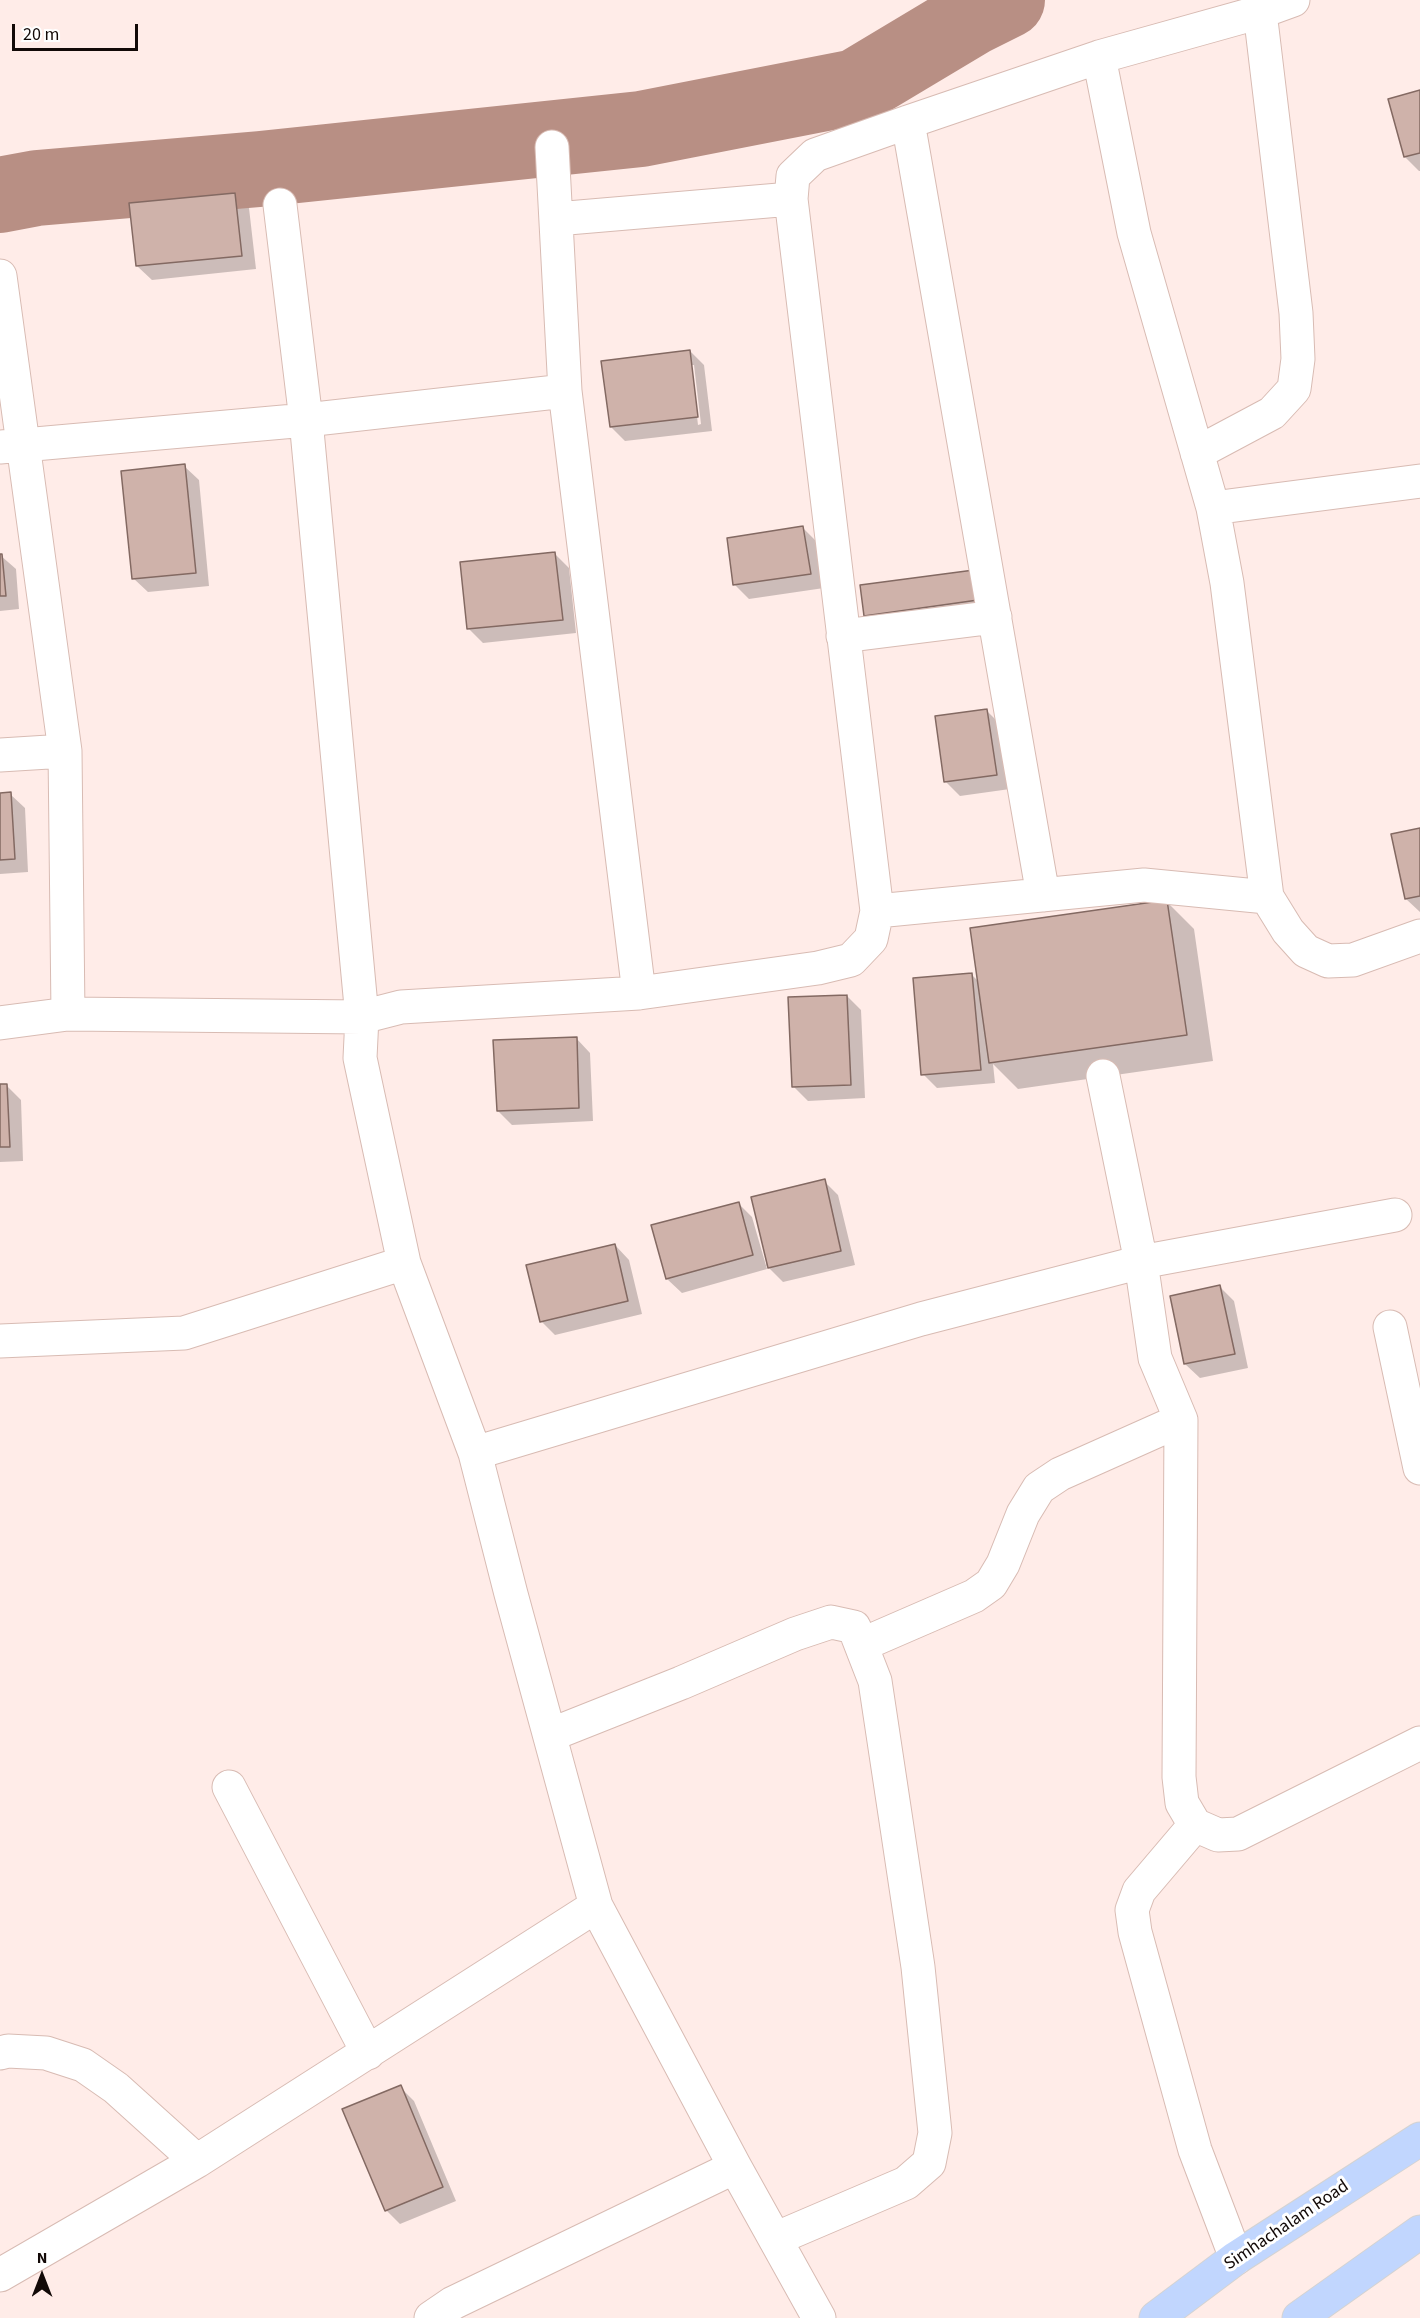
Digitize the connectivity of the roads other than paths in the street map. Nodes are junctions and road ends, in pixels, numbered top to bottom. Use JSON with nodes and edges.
{"nodes":[{"id":1,"x":1293,"y":0,"type":"edge"},
{"id":2,"x":1260,"y":12,"type":"junction"},
{"id":3,"x":1099,"y":57,"type":"junction"},
{"id":4,"x":908,"y":122,"type":"junction"},
{"id":5,"x":552,"y":147,"type":"dead end"},
{"id":6,"x":791,"y":199,"type":"junction"},
{"id":7,"x":280,"y":205,"type":"dead end"},
{"id":8,"x":556,"y":219,"type":"junction"},
{"id":9,"x":0,"y":276,"type":"edge"},
{"id":10,"x":565,"y":391,"type":"junction"},
{"id":11,"x":306,"y":420,"type":"junction"},
{"id":12,"x":12,"y":446,"type":"edge"},
{"id":13,"x":1197,"y":453,"type":"junction"},
{"id":14,"x":1420,"y":481,"type":"edge"},
{"id":15,"x":1213,"y":508,"type":"junction"},
{"id":16,"x":995,"y":617,"type":"junction"},
{"id":17,"x":843,"y":636,"type":"junction"},
{"id":18,"x":65,"y":751,"type":"junction"},
{"id":19,"x":0,"y":755,"type":"edge"},
{"id":20,"x":1043,"y":894,"type":"junction"},
{"id":21,"x":1267,"y":897,"type":"junction"},
{"id":22,"x":877,"y":911,"type":"junction"},
{"id":23,"x":1420,"y":936,"type":"edge"},
{"id":24,"x":639,"y":993,"type":"junction"},
{"id":25,"x":68,"y":1014,"type":"junction"},
{"id":26,"x":362,"y":1017,"type":"junction"},
{"id":27,"x":0,"y":1023,"type":"edge"},
{"id":28,"x":1103,"y":1076,"type":"dead end"},
{"id":29,"x":1395,"y":1215,"type":"dead end"},
{"id":30,"x":1141,"y":1262,"type":"junction"},
{"id":31,"x":404,"y":1263,"type":"junction"},
{"id":32,"x":1390,"y":1327,"type":"dead end"},
{"id":33,"x":0,"y":1341,"type":"edge"},
{"id":34,"x":1181,"y":1420,"type":"junction"},
{"id":35,"x":475,"y":1453,"type":"junction"},
{"id":36,"x":1420,"y":1468,"type":"edge"},
{"id":37,"x":861,"y":1645,"type":"junction"},
{"id":38,"x":550,"y":1735,"type":"junction"},
{"id":39,"x":1420,"y":1743,"type":"edge"},
{"id":40,"x":229,"y":1787,"type":"dead end"},
{"id":41,"x":1196,"y":1825,"type":"junction"},
{"id":42,"x":596,"y":1906,"type":"junction"},
{"id":43,"x":0,"y":2053,"type":"edge"},
{"id":44,"x":368,"y":2053,"type":"junction"},
{"id":45,"x":1420,"y":2139,"type":"edge"},
{"id":46,"x":197,"y":2161,"type":"junction"},
{"id":47,"x":735,"y":2167,"type":"junction"},
{"id":48,"x":1420,"y":2232,"type":"edge"},
{"id":49,"x":775,"y":2239,"type":"junction"},
{"id":50,"x":1236,"y":2258,"type":"junction"},
{"id":51,"x":0,"y":2275,"type":"edge"},
{"id":52,"x":431,"y":2318,"type":"edge"},
{"id":53,"x":819,"y":2318,"type":"edge"},
{"id":54,"x":1156,"y":2318,"type":"edge"},
{"id":55,"x":1299,"y":2318,"type":"edge"}],
"edges":[{"from":1,"to":2,"type":"street"},
{"from":2,"to":3,"type":"street"},
{"from":2,"to":13,"type":"street"},
{"from":3,"to":4,"type":"street"},
{"from":3,"to":13,"type":"street"},
{"from":4,"to":6,"type":"street"},
{"from":4,"to":16,"type":"street"},
{"from":5,"to":8,"type":"street"},
{"from":6,"to":8,"type":"street"},
{"from":6,"to":17,"type":"street"},
{"from":7,"to":11,"type":"street"},
{"from":8,"to":10,"type":"street"},
{"from":9,"to":12,"type":"street"},
{"from":10,"to":11,"type":"street"},
{"from":10,"to":24,"type":"street"},
{"from":11,"to":12,"type":"street"},
{"from":11,"to":26,"type":"street"},
{"from":12,"to":18,"type":"street"},
{"from":13,"to":15,"type":"street"},
{"from":14,"to":15,"type":"street"},
{"from":15,"to":21,"type":"street"},
{"from":16,"to":17,"type":"street"},
{"from":16,"to":20,"type":"street"},
{"from":17,"to":22,"type":"street"},
{"from":18,"to":19,"type":"street"},
{"from":18,"to":25,"type":"street"},
{"from":20,"to":21,"type":"street"},
{"from":20,"to":22,"type":"street"},
{"from":21,"to":23,"type":"street"},
{"from":22,"to":24,"type":"street"},
{"from":24,"to":26,"type":"street"},
{"from":25,"to":26,"type":"street"},
{"from":25,"to":27,"type":"street"},
{"from":26,"to":31,"type":"street"},
{"from":28,"to":30,"type":"street"},
{"from":29,"to":30,"type":"street"},
{"from":30,"to":34,"type":"street"},
{"from":30,"to":35,"type":"street"},
{"from":31,"to":33,"type":"street"},
{"from":31,"to":35,"type":"street"},
{"from":32,"to":36,"type":"street"},
{"from":34,"to":37,"type":"street"},
{"from":34,"to":41,"type":"street"},
{"from":35,"to":38,"type":"street"},
{"from":37,"to":38,"type":"street"},
{"from":37,"to":49,"type":"street"},
{"from":38,"to":42,"type":"street"},
{"from":39,"to":41,"type":"street"},
{"from":40,"to":44,"type":"street"},
{"from":41,"to":50,"type":"street"},
{"from":42,"to":44,"type":"street"},
{"from":42,"to":47,"type":"street"},
{"from":43,"to":46,"type":"street"},
{"from":44,"to":46,"type":"street"},
{"from":45,"to":50,"type":"main road","name":"Simhachalam Road"},
{"from":46,"to":51,"type":"street"},
{"from":47,"to":49,"type":"street"},
{"from":47,"to":52,"type":"street"},
{"from":48,"to":55,"type":"main road"},
{"from":49,"to":53,"type":"street"},
{"from":50,"to":54,"type":"main road","name":"Simhachalam Road"}]}
